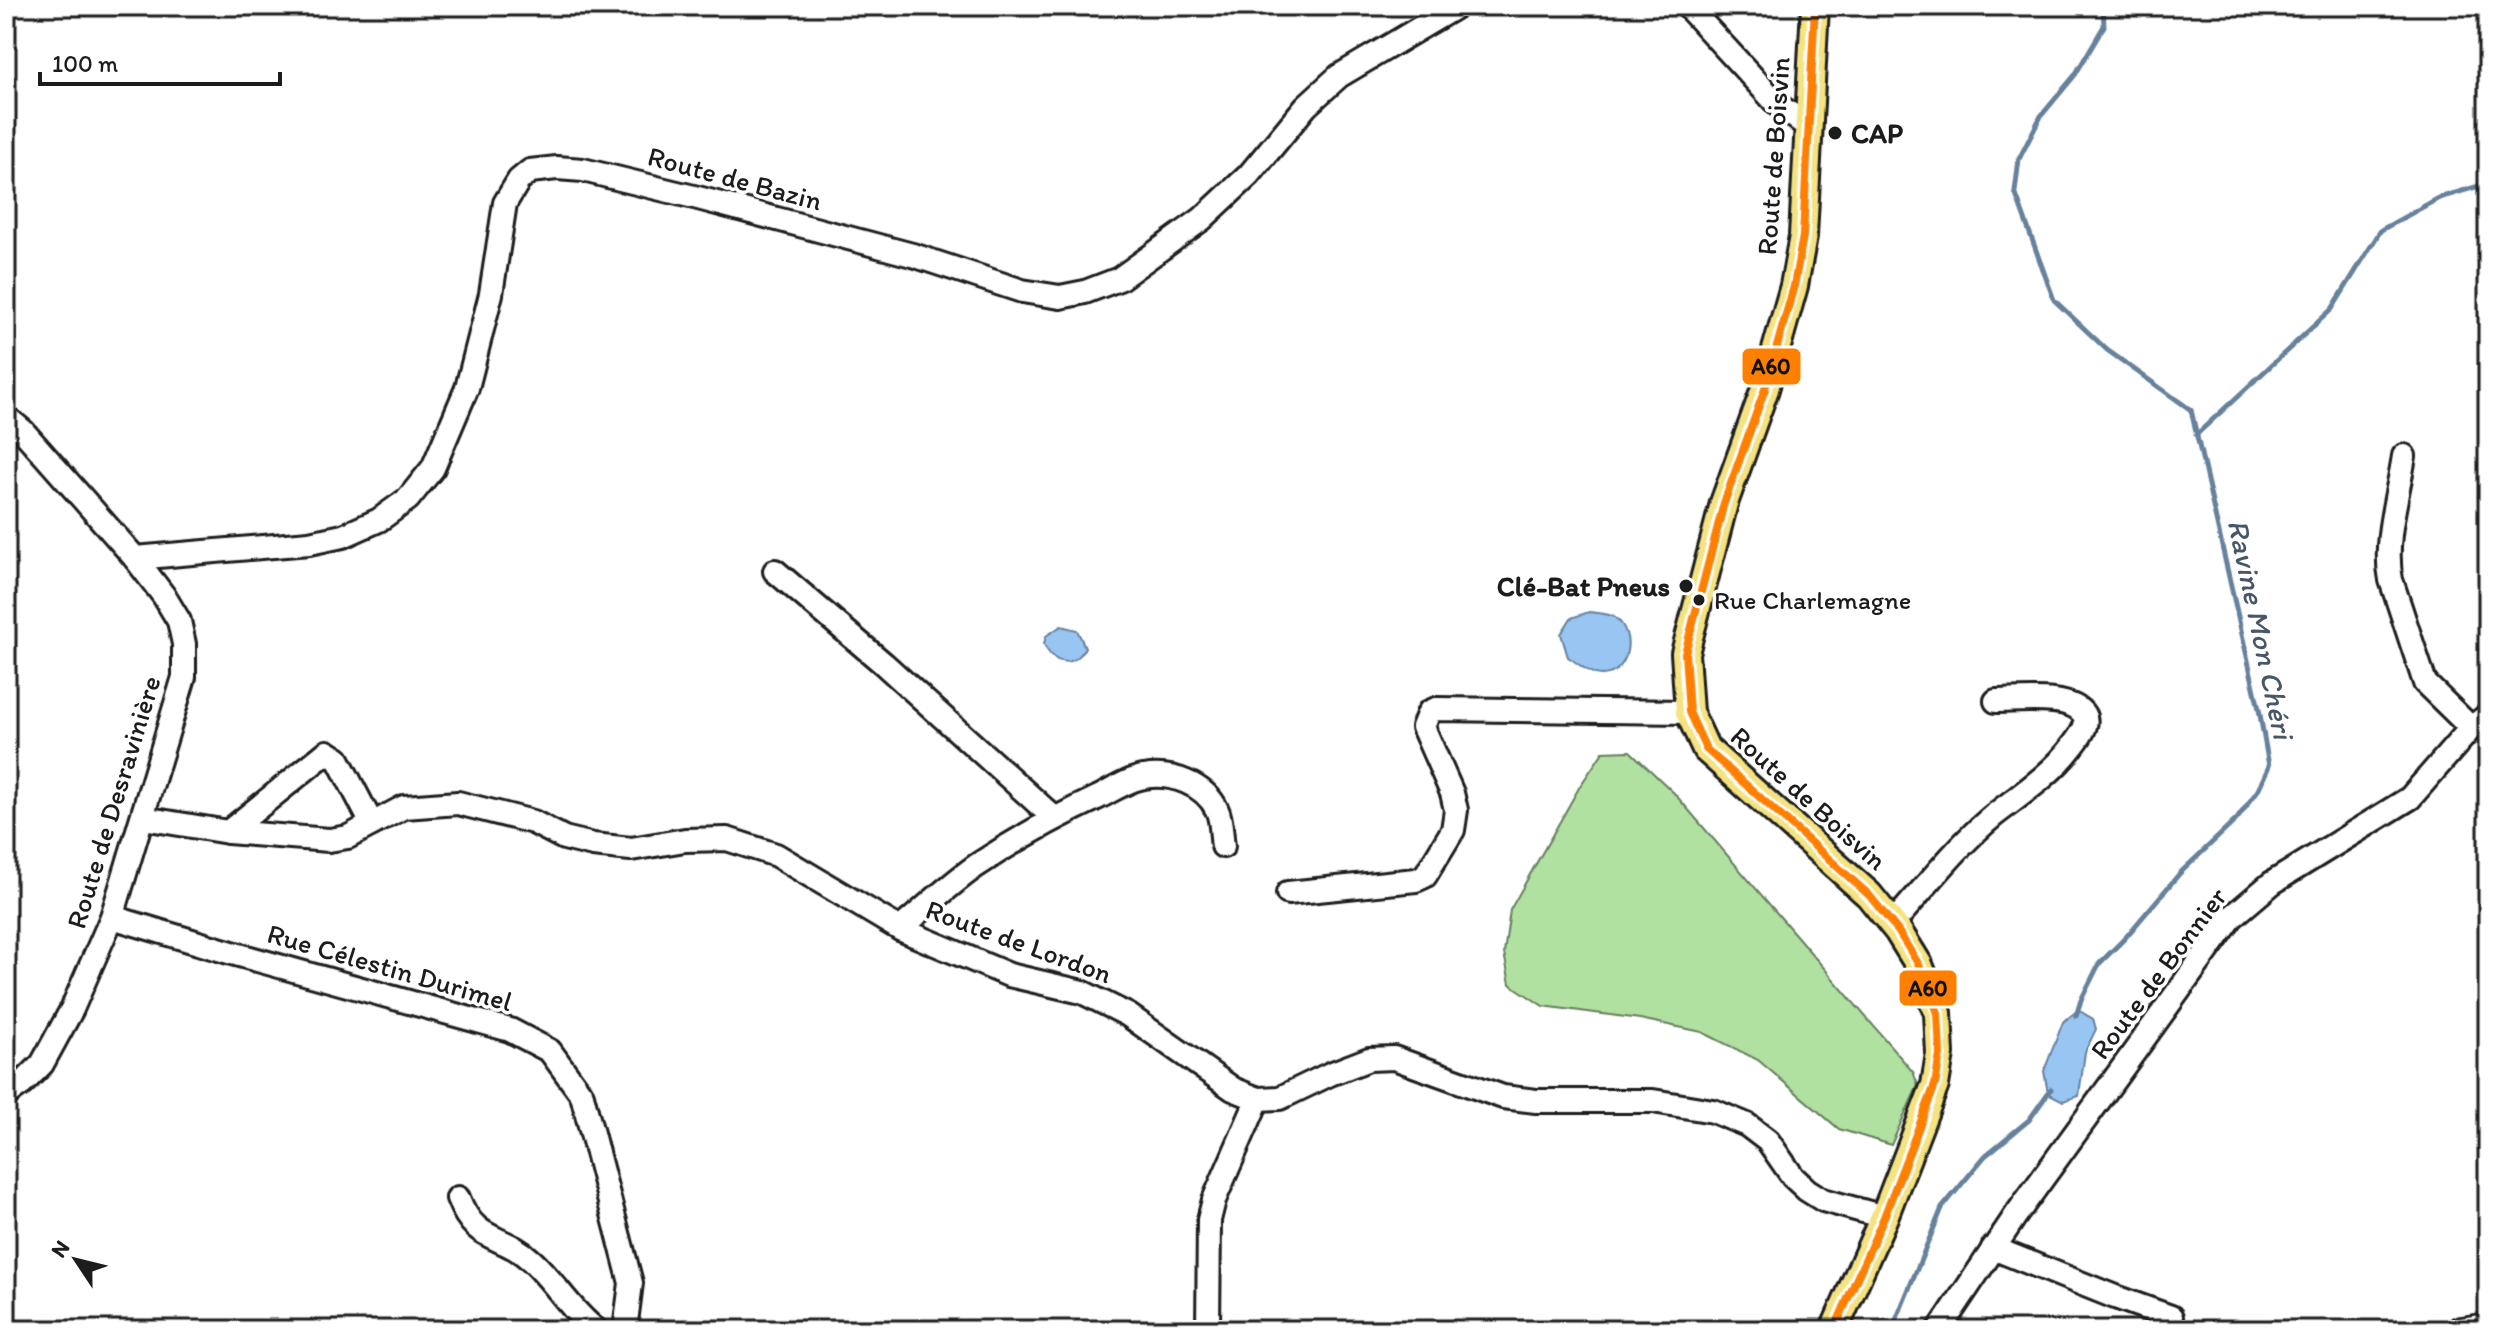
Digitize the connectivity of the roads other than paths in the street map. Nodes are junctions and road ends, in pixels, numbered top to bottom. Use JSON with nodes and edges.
{"nodes":[{"id":1,"x":1457,"y":6,"type":"edge"},
{"id":2,"x":1687,"y":6,"type":"edge"},
{"id":3,"x":1815,"y":6,"type":"edge"},
{"id":4,"x":1810,"y":128,"type":"junction"},
{"id":5,"x":6,"y":417,"type":"edge"},
{"id":6,"x":2404,"y":456,"type":"dead end"},
{"id":7,"x":179,"y":554,"type":"junction"},
{"id":8,"x":135,"y":558,"type":"junction"},
{"id":9,"x":775,"y":571,"type":"dead end"},
{"id":10,"x":164,"y":596,"type":"junction"},
{"id":11,"x":1996,"y":701,"type":"dead end"},
{"id":12,"x":1689,"y":712,"type":"junction"},
{"id":13,"x":2480,"y":722,"type":"edge"},
{"id":14,"x":143,"y":818,"type":"junction"},
{"id":15,"x":1054,"y":818,"type":"junction"},
{"id":16,"x":372,"y":824,"type":"junction"},
{"id":17,"x":228,"y":832,"type":"junction"},
{"id":18,"x":1223,"y":846,"type":"dead end"},
{"id":19,"x":1288,"y":893,"type":"dead end"},
{"id":20,"x":112,"y":917,"type":"junction"},
{"id":21,"x":1892,"y":924,"type":"junction"},
{"id":22,"x":900,"y":929,"type":"junction"},
{"id":23,"x":6,"y":1095,"type":"edge"},
{"id":24,"x":1258,"y":1099,"type":"junction"},
{"id":25,"x":458,"y":1198,"type":"dead end"},
{"id":26,"x":1884,"y":1217,"type":"junction"},
{"id":27,"x":1993,"y":1248,"type":"junction"},
{"id":28,"x":2171,"y":1317,"type":"dead end"},
{"id":29,"x":2488,"y":1325,"type":"edge"},
{"id":30,"x":596,"y":1330,"type":"edge"},
{"id":31,"x":625,"y":1330,"type":"edge"},
{"id":32,"x":1208,"y":1330,"type":"edge"},
{"id":33,"x":1834,"y":1330,"type":"edge"},
{"id":34,"x":1939,"y":1330,"type":"edge"},
{"id":35,"x":2455,"y":1330,"type":"edge"}],
"edges":[{"from":1,"to":7,"type":"street","name":"Route de Bazin"},
{"from":2,"to":4,"type":"street"},
{"from":3,"to":4,"type":"main road","name":"Route de Boisvin"},
{"from":4,"to":12,"type":"main road","name":"Route de Boisvin"},
{"from":5,"to":8,"type":"street","name":"Route de Desravinière"},
{"from":6,"to":13,"type":"street"},
{"from":7,"to":8,"type":"street","name":"Route de Bazin"},
{"from":7,"to":10,"type":"street"},
{"from":8,"to":10,"type":"street","name":"Route de Desravinière"},
{"from":9,"to":15,"type":"street"},
{"from":10,"to":14,"type":"street","name":"Route de Desravinière"},
{"from":11,"to":21,"type":"street"},
{"from":12,"to":19,"type":"street"},
{"from":12,"to":21,"type":"main road","name":"Route de Boisvin"},
{"from":13,"to":27,"type":"street","name":"Route de Bonnier"},
{"from":14,"to":17,"type":"street","name":"Route de Lordon"},
{"from":14,"to":20,"type":"street","name":"Route de Desravinière"},
{"from":15,"to":18,"type":"street"},
{"from":15,"to":22,"type":"street"},
{"from":16,"to":17,"type":"street","name":"Route de Lordon"},
{"from":16,"to":17,"type":"street"},
{"from":16,"to":22,"type":"street","name":"Route de Lordon"},
{"from":20,"to":23,"type":"street","name":"Route de Desravinière"},
{"from":20,"to":31,"type":"street","name":"Rue Célestin Durimel"},
{"from":21,"to":26,"type":"main road","name":"Route de Boisvin"},
{"from":22,"to":24,"type":"street","name":"Route de Lordon"},
{"from":24,"to":26,"type":"street"},
{"from":24,"to":32,"type":"street"},
{"from":25,"to":30,"type":"street"},
{"from":26,"to":33,"type":"main road","name":"Route de Boisvin"},
{"from":27,"to":28,"type":"street"},
{"from":27,"to":34,"type":"street","name":"Route de Bonnier"},
{"from":29,"to":35,"type":"street"}]}
